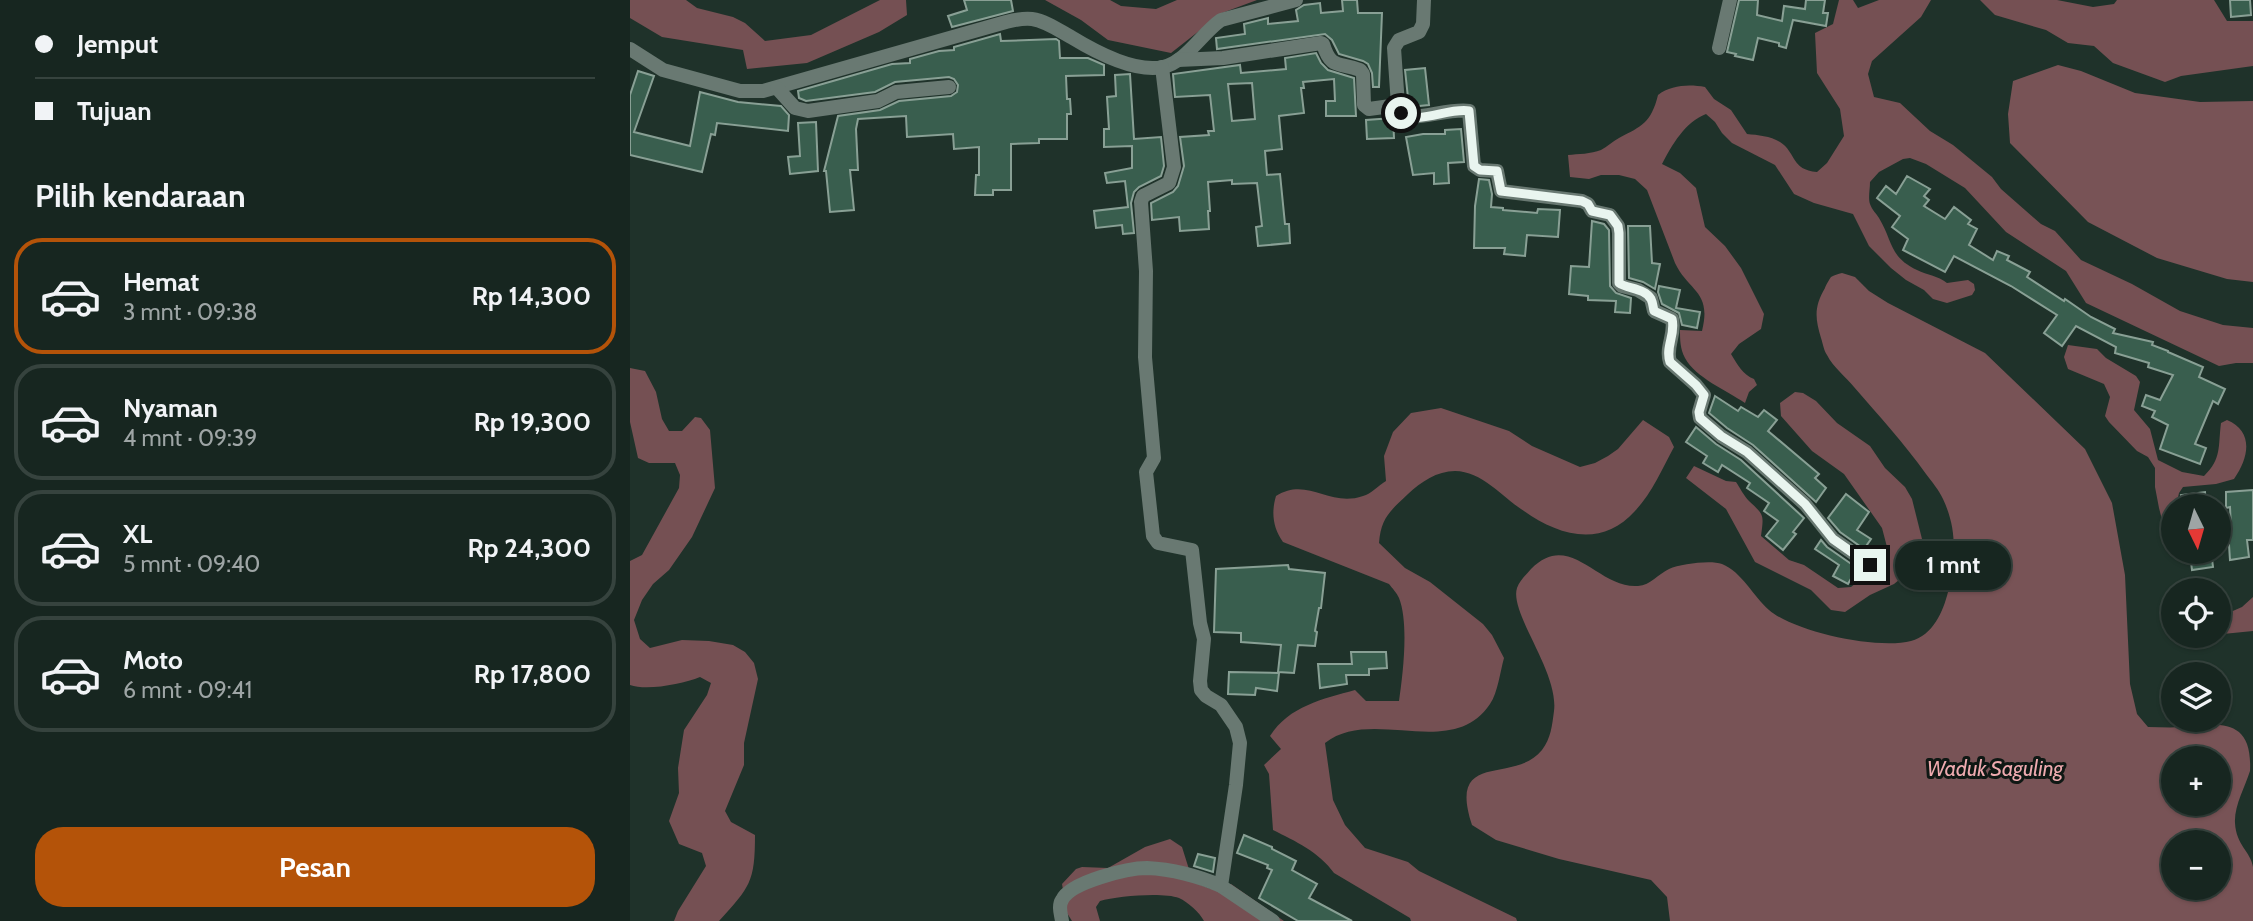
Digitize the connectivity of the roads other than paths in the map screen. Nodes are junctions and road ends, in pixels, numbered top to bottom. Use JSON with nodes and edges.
{"nodes":[{"id":1,"x":1296,"y":0,"type":"edge"},
{"id":2,"x":1424,"y":0,"type":"edge"},
{"id":3,"x":1730,"y":0,"type":"edge"},
{"id":4,"x":1719,"y":48,"type":"dead end"},
{"id":5,"x":630,"y":50,"type":"edge"},
{"id":6,"x":1178,"y":60,"type":"junction"},
{"id":7,"x":1162,"y":67,"type":"junction"},
{"id":8,"x":949,"y":87,"type":"dead end"},
{"id":9,"x":777,"y":88,"type":"junction"},
{"id":10,"x":1398,"y":105,"type":"junction"},
{"id":11,"x":1870,"y":565,"type":"dead end"},
{"id":12,"x":1221,"y":886,"type":"junction"},
{"id":13,"x":1062,"y":921,"type":"edge"},
{"id":14,"x":1273,"y":921,"type":"edge"}],
"edges":[{"from":1,"to":6,"type":"street"},
{"from":2,"to":10,"type":"street"},
{"from":3,"to":4,"type":"street"},
{"from":5,"to":9,"type":"street"},
{"from":6,"to":7,"type":"street"},
{"from":6,"to":10,"type":"street"},
{"from":7,"to":9,"type":"street"},
{"from":7,"to":12,"type":"street"},
{"from":8,"to":9,"type":"street"},
{"from":10,"to":11,"type":"street"},
{"from":12,"to":13,"type":"street"},
{"from":12,"to":14,"type":"street"}]}
